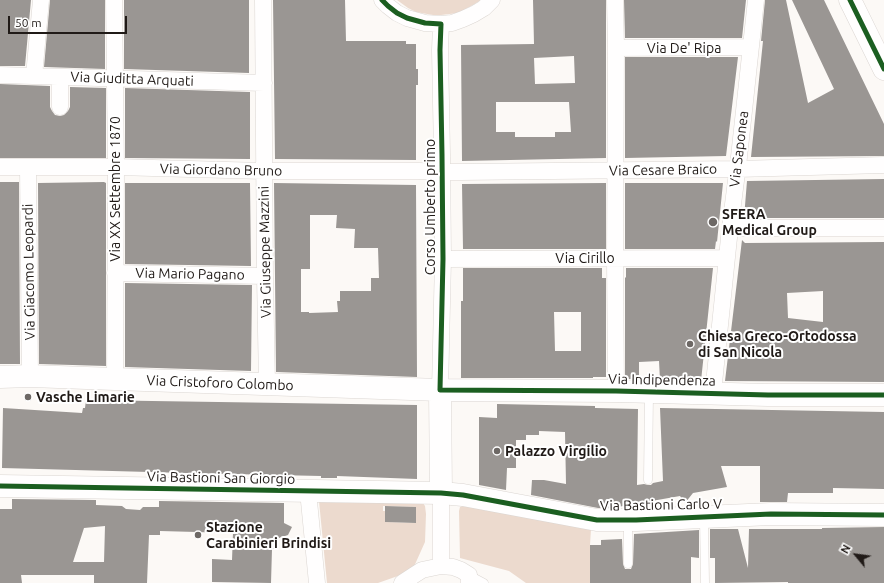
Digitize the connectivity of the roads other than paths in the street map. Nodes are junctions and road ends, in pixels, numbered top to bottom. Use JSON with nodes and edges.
{"nodes":[{"id":1,"x":41,"y":0,"type":"edge"},
{"id":2,"x":114,"y":0,"type":"edge"},
{"id":3,"x":263,"y":0,"type":"edge"},
{"id":4,"x":382,"y":0,"type":"edge"},
{"id":5,"x":492,"y":0,"type":"edge"},
{"id":6,"x":615,"y":0,"type":"edge"},
{"id":7,"x":756,"y":0,"type":"edge"},
{"id":8,"x":850,"y":0,"type":"edge"},
{"id":9,"x":440,"y":24,"type":"junction"},
{"id":10,"x":751,"y":47,"type":"junction"},
{"id":11,"x":616,"y":48,"type":"junction"},
{"id":12,"x":879,"y":48,"type":"edge"},
{"id":13,"x":884,"y":69,"type":"edge"},
{"id":14,"x":0,"y":75,"type":"edge"},
{"id":15,"x":34,"y":76,"type":"junction"},
{"id":16,"x":60,"y":77,"type":"junction"},
{"id":17,"x":115,"y":79,"type":"junction"},
{"id":18,"x":264,"y":83,"type":"junction"},
{"id":19,"x":60,"y":107,"type":"dead end"},
{"id":20,"x":884,"y":165,"type":"edge"},
{"id":21,"x":0,"y":167,"type":"edge"},
{"id":22,"x":28,"y":167,"type":"junction"},
{"id":23,"x":116,"y":167,"type":"junction"},
{"id":24,"x":737,"y":169,"type":"junction"},
{"id":25,"x":615,"y":170,"type":"junction"},
{"id":26,"x":264,"y":171,"type":"junction"},
{"id":27,"x":442,"y":171,"type":"junction"},
{"id":28,"x":730,"y":228,"type":"junction"},
{"id":29,"x":884,"y":228,"type":"edge"},
{"id":30,"x":615,"y":258,"type":"junction"},
{"id":31,"x":727,"y":258,"type":"junction"},
{"id":32,"x":443,"y":259,"type":"junction"},
{"id":33,"x":115,"y":273,"type":"junction"},
{"id":34,"x":265,"y":276,"type":"junction"},
{"id":35,"x":30,"y":376,"type":"junction"},
{"id":36,"x":0,"y":377,"type":"edge"},
{"id":37,"x":115,"y":379,"type":"junction"},
{"id":38,"x":267,"y":385,"type":"junction"},
{"id":39,"x":440,"y":390,"type":"junction"},
{"id":40,"x":616,"y":391,"type":"junction"},
{"id":41,"x":649,"y":392,"type":"junction"},
{"id":42,"x":713,"y":393,"type":"junction"},
{"id":43,"x":884,"y":395,"type":"edge"},
{"id":44,"x":648,"y":480,"type":"dead end"},
{"id":45,"x":0,"y":486,"type":"edge"},
{"id":46,"x":308,"y":491,"type":"junction"},
{"id":47,"x":441,"y":493,"type":"junction"},
{"id":48,"x":884,"y":515,"type":"edge"},
{"id":49,"x":704,"y":516,"type":"junction"},
{"id":50,"x":628,"y":520,"type":"junction"},
{"id":51,"x":628,"y":564,"type":"dead end"},
{"id":52,"x":441,"y":566,"type":"junction"},
{"id":53,"x":416,"y":578,"type":"edge"},
{"id":54,"x":469,"y":579,"type":"edge"},
{"id":55,"x":317,"y":583,"type":"edge"},
{"id":56,"x":402,"y":583,"type":"edge"},
{"id":57,"x":484,"y":583,"type":"edge"},
{"id":58,"x":705,"y":583,"type":"edge"}],
"edges":[{"from":1,"to":15,"type":"street"},
{"from":2,"to":17,"type":"street","name":"Via XX Settembre 1870"},
{"from":3,"to":18,"type":"street","name":"Via Giuseppe Mazzini"},
{"from":4,"to":9,"type":"street"},
{"from":5,"to":9,"type":"street"},
{"from":6,"to":11,"type":"street"},
{"from":7,"to":10,"type":"street","name":"Via Saponea"},
{"from":8,"to":12,"type":"street"},
{"from":9,"to":27,"type":"street","name":"Corso Umberto primo"},
{"from":10,"to":11,"type":"street","name":"Via De' Ripa"},
{"from":10,"to":24,"type":"street","name":"Via Saponea"},
{"from":11,"to":25,"type":"street"},
{"from":12,"to":13,"type":"street"},
{"from":14,"to":15,"type":"street","name":"Via Giuditta Arquati"},
{"from":15,"to":16,"type":"street","name":"Via Giuditta Arquati"},
{"from":16,"to":17,"type":"street","name":"Via Giuditta Arquati"},
{"from":16,"to":19,"type":"street"},
{"from":17,"to":18,"type":"street","name":"Via Giuditta Arquati"},
{"from":17,"to":23,"type":"street","name":"Via XX Settembre 1870"},
{"from":18,"to":26,"type":"street","name":"Via Giuseppe Mazzini"},
{"from":20,"to":24,"type":"street","name":"Via Cesare Braico"},
{"from":21,"to":22,"type":"street","name":"Via Giordano Bruno"},
{"from":22,"to":23,"type":"street","name":"Via Giordano Bruno"},
{"from":22,"to":35,"type":"street","name":"Via Giacomo Leopardi"},
{"from":23,"to":26,"type":"street","name":"Via Giordano Bruno"},
{"from":23,"to":33,"type":"street","name":"Via XX Settembre 1870"},
{"from":24,"to":25,"type":"street","name":"Via Cesare Braico"},
{"from":24,"to":28,"type":"street","name":"Via Saponea"},
{"from":25,"to":27,"type":"street","name":"Via Cesare Braico"},
{"from":25,"to":30,"type":"street"},
{"from":26,"to":27,"type":"street","name":"Via Giordano Bruno"},
{"from":26,"to":34,"type":"street","name":"Via Giuseppe Mazzini"},
{"from":27,"to":32,"type":"street","name":"Corso Umberto primo"},
{"from":28,"to":29,"type":"street"},
{"from":28,"to":31,"type":"street","name":"Via Saponea"},
{"from":30,"to":31,"type":"street","name":"Via Cirillo"},
{"from":30,"to":32,"type":"street","name":"Via Cirillo"},
{"from":30,"to":40,"type":"street"},
{"from":31,"to":42,"type":"street","name":"Via Saponea"},
{"from":32,"to":39,"type":"street","name":"Corso Umberto primo"},
{"from":33,"to":34,"type":"street","name":"Via Mario Pagano"},
{"from":33,"to":37,"type":"street","name":"Via XX Settembre 1870"},
{"from":34,"to":38,"type":"street","name":"Via Giuseppe Mazzini"},
{"from":35,"to":36,"type":"street","name":"Via Cristoforo Colombo"},
{"from":35,"to":37,"type":"street","name":"Via Cristoforo Colombo"},
{"from":37,"to":38,"type":"street","name":"Via Cristoforo Colombo"},
{"from":38,"to":39,"type":"street","name":"Via Cristoforo Colombo"},
{"from":39,"to":40,"type":"street","name":"Via Indipendenza"},
{"from":39,"to":47,"type":"street","name":"Corso Umberto primo"},
{"from":40,"to":41,"type":"street","name":"Via Indipendenza"},
{"from":41,"to":42,"type":"street","name":"Via Indipendenza"},
{"from":41,"to":44,"type":"lane"},
{"from":42,"to":43,"type":"street","name":"Via Indipendenza"},
{"from":45,"to":46,"type":"street","name":"Via Bastioni San Giorgio"},
{"from":46,"to":47,"type":"street","name":"Via Bastioni San Giorgio"},
{"from":46,"to":55,"type":"street"},
{"from":47,"to":50,"type":"street","name":"Via Bastioni Carlo V"},
{"from":47,"to":52,"type":"street","name":"Corso Umberto primo"},
{"from":48,"to":49,"type":"street","name":"Via Bastioni Carlo V"},
{"from":49,"to":50,"type":"street","name":"Via Bastioni Carlo V"},
{"from":49,"to":58,"type":"lane"},
{"from":50,"to":51,"type":"lane"},
{"from":52,"to":53,"type":"street"},
{"from":52,"to":54,"type":"street"},
{"from":53,"to":56,"type":"street"},
{"from":54,"to":57,"type":"lane"}]}
